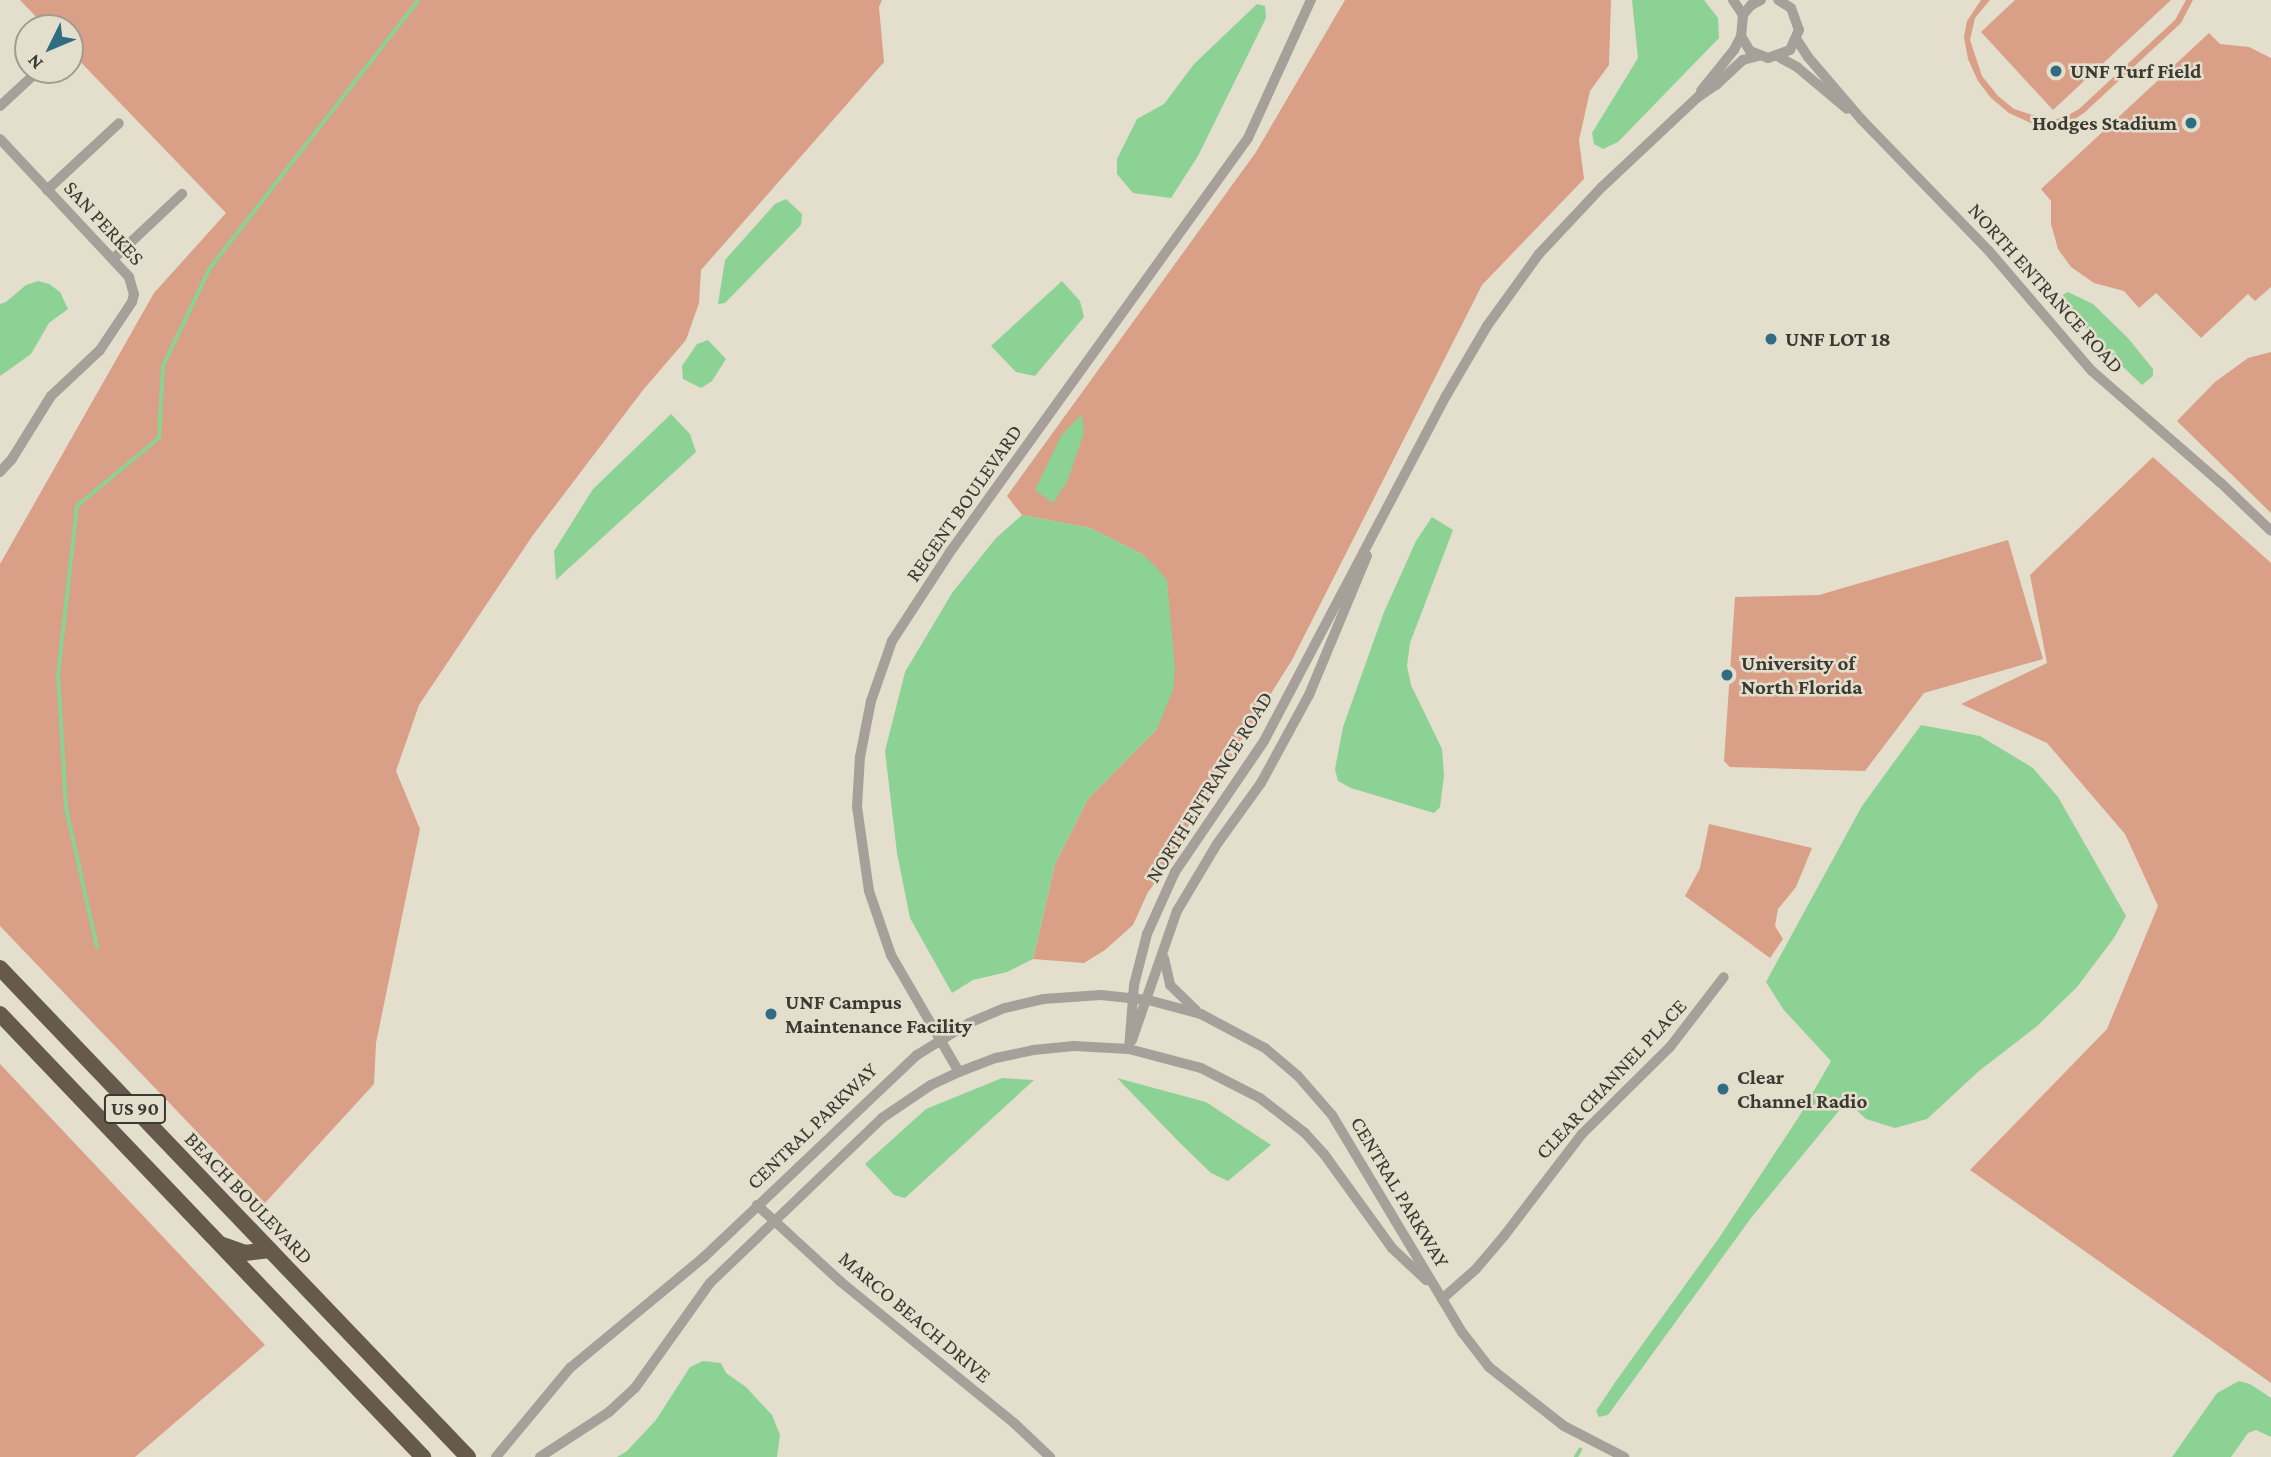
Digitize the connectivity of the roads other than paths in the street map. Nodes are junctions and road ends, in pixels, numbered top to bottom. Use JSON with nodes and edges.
{"nodes":[{"id":1,"x":1311,"y":0,"type":"edge"},
{"id":2,"x":1733,"y":0,"type":"edge"},
{"id":3,"x":1761,"y":0,"type":"edge"},
{"id":4,"x":1778,"y":0,"type":"edge"},
{"id":5,"x":1743,"y":15,"type":"junction"},
{"id":6,"x":1741,"y":36,"type":"junction"},
{"id":7,"x":1797,"y":40,"type":"junction"},
{"id":8,"x":1758,"y":56,"type":"junction"},
{"id":9,"x":1779,"y":57,"type":"junction"},
{"id":10,"x":24,"y":84,"type":"edge"},
{"id":11,"x":1698,"y":97,"type":"junction"},
{"id":12,"x":0,"y":106,"type":"edge"},
{"id":13,"x":1861,"y":119,"type":"junction"},
{"id":14,"x":119,"y":124,"type":"dead end"},
{"id":15,"x":0,"y":139,"type":"edge"},
{"id":16,"x":47,"y":190,"type":"junction"},
{"id":17,"x":182,"y":194,"type":"dead end"},
{"id":18,"x":113,"y":259,"type":"junction"},
{"id":19,"x":0,"y":453,"type":"edge"},
{"id":20,"x":12,"y":459,"type":"junction"},
{"id":21,"x":0,"y":472,"type":"edge"},
{"id":22,"x":1377,"y":529,"type":"junction"},
{"id":23,"x":2271,"y":531,"type":"edge"},
{"id":24,"x":1287,"y":736,"type":"junction"},
{"id":25,"x":1261,"y":745,"type":"junction"},
{"id":26,"x":1164,"y":949,"type":"junction"},
{"id":27,"x":0,"y":968,"type":"edge"},
{"id":28,"x":1724,"y":977,"type":"dead end"},
{"id":29,"x":1132,"y":997,"type":"junction"},
{"id":30,"x":1148,"y":1000,"type":"junction"},
{"id":31,"x":0,"y":1014,"type":"edge"},
{"id":32,"x":1201,"y":1014,"type":"junction"},
{"id":33,"x":940,"y":1039,"type":"junction"},
{"id":34,"x":1129,"y":1049,"type":"junction"},
{"id":35,"x":959,"y":1072,"type":"junction"},
{"id":36,"x":757,"y":1205,"type":"junction"},
{"id":37,"x":774,"y":1220,"type":"junction"},
{"id":38,"x":218,"y":1243,"type":"junction"},
{"id":39,"x":270,"y":1250,"type":"junction"},
{"id":40,"x":259,"y":1286,"type":"junction"},
{"id":41,"x":1436,"y":1289,"type":"junction"},
{"id":42,"x":1442,"y":1299,"type":"junction"},
{"id":43,"x":423,"y":1457,"type":"edge"},
{"id":44,"x":468,"y":1457,"type":"edge"},
{"id":45,"x":496,"y":1457,"type":"edge"},
{"id":46,"x":540,"y":1457,"type":"edge"},
{"id":47,"x":1050,"y":1457,"type":"edge"},
{"id":48,"x":1624,"y":1457,"type":"edge"}],
"edges":[{"from":1,"to":33,"type":"street","name":"REGENT BOULEVARD"},
{"from":2,"to":5,"type":"street"},
{"from":3,"to":5,"type":"street"},
{"from":4,"to":7,"type":"street"},
{"from":5,"to":6,"type":"street"},
{"from":6,"to":8,"type":"street"},
{"from":6,"to":11,"type":"street"},
{"from":7,"to":9,"type":"street"},
{"from":7,"to":13,"type":"street"},
{"from":8,"to":9,"type":"street"},
{"from":8,"to":11,"type":"street"},
{"from":9,"to":13,"type":"street"},
{"from":10,"to":12,"type":"street"},
{"from":11,"to":22,"type":"street","name":"NORTH ENTRANCE ROAD"},
{"from":13,"to":23,"type":"street","name":"NORTH ENTRANCE ROAD"},
{"from":14,"to":16,"type":"street"},
{"from":15,"to":16,"type":"street","name":"SAN PERKES"},
{"from":16,"to":18,"type":"street","name":"SAN PERKES"},
{"from":17,"to":18,"type":"street"},
{"from":18,"to":20,"type":"street","name":"SAN PERKES"},
{"from":19,"to":20,"type":"street"},
{"from":20,"to":21,"type":"street","name":"SAN PERKES"},
{"from":22,"to":24,"type":"street","name":"NORTH ENTRANCE ROAD"},
{"from":22,"to":25,"type":"street","name":"NORTH ENTRANCE ROAD"},
{"from":24,"to":25,"type":"street"},
{"from":24,"to":26,"type":"street","name":"NORTH ENTRANCE ROAD"},
{"from":25,"to":29,"type":"street","name":"NORTH ENTRANCE ROAD"},
{"from":26,"to":30,"type":"street","name":"NORTH ENTRANCE ROAD"},
{"from":26,"to":32,"type":"street"},
{"from":27,"to":39,"type":"highway","name":"BEACH BOULEVARD","number":"US 90"},
{"from":28,"to":42,"type":"street","name":"CLEAR CHANNEL PLACE"},
{"from":29,"to":30,"type":"street","name":"CENTRAL PARKWAY"},
{"from":29,"to":33,"type":"street","name":"CENTRAL PARKWAY"},
{"from":29,"to":34,"type":"street","name":"NORTH ENTRANCE ROAD"},
{"from":30,"to":32,"type":"street","name":"CENTRAL PARKWAY"},
{"from":30,"to":34,"type":"street","name":"NORTH ENTRANCE ROAD"},
{"from":31,"to":38,"type":"highway","number":"US 90"},
{"from":32,"to":41,"type":"street","name":"CENTRAL PARKWAY"},
{"from":33,"to":35,"type":"street","name":"REGENT BOULEVARD"},
{"from":33,"to":36,"type":"street","name":"CENTRAL PARKWAY"},
{"from":34,"to":35,"type":"street","name":"CENTRAL PARKWAY"},
{"from":34,"to":41,"type":"street","name":"CENTRAL PARKWAY"},
{"from":35,"to":37,"type":"street","name":"CENTRAL PARKWAY"},
{"from":36,"to":37,"type":"street","name":"MARCO BEACH DRIVE"},
{"from":36,"to":45,"type":"street","name":"CENTRAL PARKWAY"},
{"from":37,"to":46,"type":"street","name":"CENTRAL PARKWAY"},
{"from":37,"to":47,"type":"street","name":"MARCO BEACH DRIVE"},
{"from":38,"to":39,"type":"highway"},
{"from":38,"to":40,"type":"highway","number":"US 90"},
{"from":39,"to":40,"type":"highway"},
{"from":39,"to":44,"type":"highway","name":"BEACH BOULEVARD","number":"US 90"},
{"from":40,"to":43,"type":"highway","number":"US 90"},
{"from":41,"to":42,"type":"street","name":"CENTRAL PARKWAY"},
{"from":42,"to":48,"type":"street","name":"CENTRAL PARKWAY"}]}
